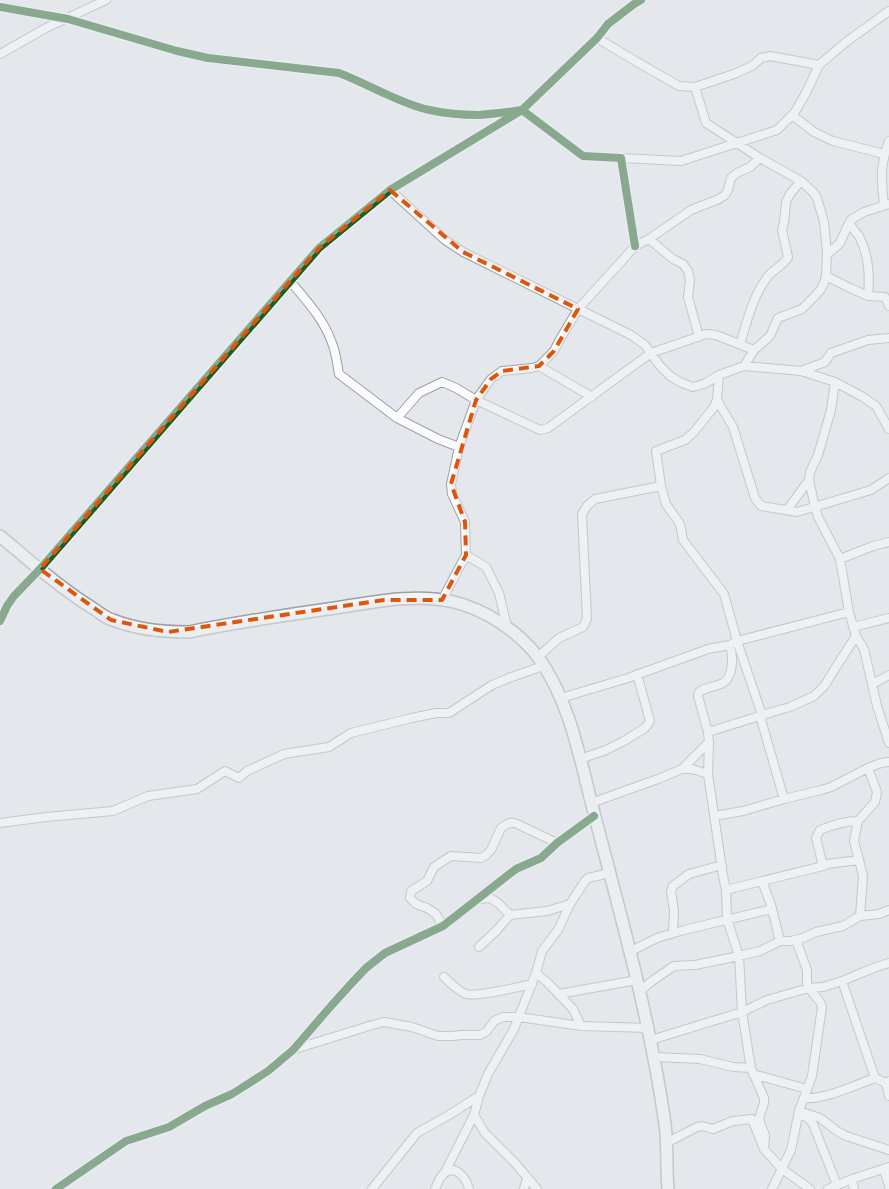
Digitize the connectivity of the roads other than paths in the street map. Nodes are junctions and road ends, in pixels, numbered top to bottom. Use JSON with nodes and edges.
{"nodes":[{"id":1,"x":106,"y":0,"type":"edge"},
{"id":2,"x":640,"y":0,"type":"edge"},
{"id":3,"x":0,"y":7,"type":"edge"},
{"id":4,"x":889,"y":11,"type":"edge"},
{"id":5,"x":68,"y":19,"type":"junction"},
{"id":6,"x":597,"y":38,"type":"junction"},
{"id":7,"x":0,"y":54,"type":"edge"},
{"id":8,"x":819,"y":65,"type":"junction"},
{"id":9,"x":695,"y":88,"type":"junction"},
{"id":10,"x":522,"y":110,"type":"junction"},
{"id":11,"x":792,"y":116,"type":"junction"},
{"id":12,"x":889,"y":141,"type":"edge"},
{"id":13,"x":737,"y":143,"type":"junction"},
{"id":14,"x":884,"y":154,"type":"junction"},
{"id":15,"x":621,"y":158,"type":"junction"},
{"id":16,"x":760,"y":158,"type":"junction"},
{"id":17,"x":801,"y":181,"type":"junction"},
{"id":18,"x":390,"y":190,"type":"junction"},
{"id":19,"x":886,"y":204,"type":"edge"},
{"id":20,"x":849,"y":223,"type":"junction"},
{"id":21,"x":649,"y":239,"type":"junction"},
{"id":22,"x":635,"y":246,"type":"junction"},
{"id":23,"x":827,"y":255,"type":"junction"},
{"id":24,"x":826,"y":276,"type":"junction"},
{"id":25,"x":290,"y":281,"type":"junction"},
{"id":26,"x":868,"y":296,"type":"junction"},
{"id":27,"x":887,"y":296,"type":"edge"},
{"id":28,"x":889,"y":306,"type":"edge"},
{"id":29,"x":578,"y":309,"type":"junction"},
{"id":30,"x":699,"y":337,"type":"junction"},
{"id":31,"x":889,"y":338,"type":"edge"},
{"id":32,"x":740,"y":344,"type":"junction"},
{"id":33,"x":754,"y":350,"type":"junction"},
{"id":34,"x":652,"y":353,"type":"junction"},
{"id":35,"x":539,"y":366,"type":"junction"},
{"id":36,"x":744,"y":366,"type":"junction"},
{"id":37,"x":800,"y":372,"type":"junction"},
{"id":38,"x":719,"y":375,"type":"junction"},
{"id":39,"x":835,"y":382,"type":"junction"},
{"id":40,"x":592,"y":397,"type":"junction"},
{"id":41,"x":476,"y":400,"type":"junction"},
{"id":42,"x":717,"y":400,"type":"junction"},
{"id":43,"x":397,"y":418,"type":"junction"},
{"id":44,"x":889,"y":429,"type":"edge"},
{"id":45,"x":460,"y":448,"type":"junction"},
{"id":46,"x":889,"y":478,"type":"edge"},
{"id":47,"x":809,"y":480,"type":"junction"},
{"id":48,"x":661,"y":486,"type":"junction"},
{"id":49,"x":815,"y":507,"type":"junction"},
{"id":50,"x":787,"y":510,"type":"junction"},
{"id":51,"x":0,"y":536,"type":"edge"},
{"id":52,"x":889,"y":542,"type":"edge"},
{"id":53,"x":466,"y":555,"type":"junction"},
{"id":54,"x":840,"y":559,"type":"junction"},
{"id":55,"x":40,"y":569,"type":"junction"},
{"id":56,"x":442,"y":600,"type":"junction"},
{"id":57,"x":849,"y":612,"type":"junction"},
{"id":58,"x":889,"y":618,"type":"edge"},
{"id":59,"x":0,"y":622,"type":"edge"},
{"id":60,"x":507,"y":627,"type":"junction"},
{"id":61,"x":853,"y":627,"type":"junction"},
{"id":62,"x":856,"y":636,"type":"junction"},
{"id":63,"x":734,"y":643,"type":"junction"},
{"id":64,"x":541,"y":662,"type":"junction"},
{"id":65,"x":638,"y":674,"type":"junction"},
{"id":66,"x":889,"y":675,"type":"edge"},
{"id":67,"x":872,"y":684,"type":"junction"},
{"id":68,"x":561,"y":698,"type":"junction"},
{"id":69,"x":761,"y":715,"type":"junction"},
{"id":70,"x":708,"y":732,"type":"junction"},
{"id":71,"x":709,"y":742,"type":"junction"},
{"id":72,"x":889,"y":743,"type":"edge"},
{"id":73,"x":580,"y":759,"type":"junction"},
{"id":74,"x":889,"y":762,"type":"edge"},
{"id":75,"x":868,"y":768,"type":"junction"},
{"id":76,"x":682,"y":769,"type":"junction"},
{"id":77,"x":708,"y":774,"type":"junction"},
{"id":78,"x":784,"y":799,"type":"junction"},
{"id":79,"x":591,"y":803,"type":"junction"},
{"id":80,"x":594,"y":816,"type":"junction"},
{"id":81,"x":714,"y":816,"type":"junction"},
{"id":82,"x":858,"y":821,"type":"junction"},
{"id":83,"x":0,"y":823,"type":"edge"},
{"id":84,"x":556,"y":843,"type":"junction"},
{"id":85,"x":858,"y":860,"type":"junction"},
{"id":86,"x":722,"y":865,"type":"junction"},
{"id":87,"x":823,"y":866,"type":"junction"},
{"id":88,"x":610,"y":873,"type":"junction"},
{"id":89,"x":762,"y":881,"type":"junction"},
{"id":90,"x":726,"y":890,"type":"junction"},
{"id":91,"x":476,"y":899,"type":"junction"},
{"id":92,"x":570,"y":904,"type":"junction"},
{"id":93,"x":772,"y":909,"type":"junction"},
{"id":94,"x":889,"y":910,"type":"edge"},
{"id":95,"x":510,"y":915,"type":"junction"},
{"id":96,"x":860,"y":916,"type":"junction"},
{"id":97,"x":727,"y":919,"type":"junction"},
{"id":98,"x":443,"y":926,"type":"junction"},
{"id":99,"x":673,"y":934,"type":"junction"},
{"id":100,"x":796,"y":940,"type":"junction"},
{"id":101,"x":780,"y":941,"type":"junction"},
{"id":102,"x":479,"y":947,"type":"dead end"},
{"id":103,"x":631,"y":951,"type":"junction"},
{"id":104,"x":739,"y":956,"type":"junction"},
{"id":105,"x":889,"y":963,"type":"edge"},
{"id":106,"x":536,"y":973,"type":"junction"},
{"id":107,"x":444,"y":977,"type":"dead end"},
{"id":108,"x":842,"y":981,"type":"junction"},
{"id":109,"x":532,"y":984,"type":"junction"},
{"id":110,"x":639,"y":986,"type":"junction"},
{"id":111,"x":810,"y":988,"type":"junction"},
{"id":112,"x":559,"y":994,"type":"junction"},
{"id":113,"x":742,"y":1012,"type":"junction"},
{"id":114,"x":519,"y":1017,"type":"junction"},
{"id":115,"x":581,"y":1026,"type":"junction"},
{"id":116,"x":648,"y":1028,"type":"junction"},
{"id":117,"x":651,"y":1040,"type":"junction"},
{"id":118,"x":293,"y":1050,"type":"junction"},
{"id":119,"x":654,"y":1057,"type":"junction"},
{"id":120,"x":752,"y":1071,"type":"junction"},
{"id":121,"x":875,"y":1078,"type":"junction"},
{"id":122,"x":888,"y":1082,"type":"edge"},
{"id":123,"x":807,"y":1089,"type":"junction"},
{"id":124,"x":479,"y":1096,"type":"junction"},
{"id":125,"x":889,"y":1096,"type":"edge"},
{"id":126,"x":804,"y":1098,"type":"junction"},
{"id":127,"x":799,"y":1113,"type":"junction"},
{"id":128,"x":474,"y":1115,"type":"junction"},
{"id":129,"x":666,"y":1143,"type":"junction"},
{"id":130,"x":764,"y":1149,"type":"junction"},
{"id":131,"x":889,"y":1150,"type":"edge"},
{"id":132,"x":887,"y":1168,"type":"edge"},
{"id":133,"x":782,"y":1169,"type":"junction"},
{"id":134,"x":444,"y":1174,"type":"junction"},
{"id":135,"x":527,"y":1177,"type":"junction"},
{"id":136,"x":852,"y":1179,"type":"junction"},
{"id":137,"x":837,"y":1185,"type":"junction"},
{"id":138,"x":889,"y":1186,"type":"edge"},
{"id":139,"x":56,"y":1189,"type":"edge"},
{"id":140,"x":372,"y":1189,"type":"edge"},
{"id":141,"x":435,"y":1189,"type":"edge"},
{"id":142,"x":469,"y":1189,"type":"edge"},
{"id":143,"x":524,"y":1189,"type":"edge"},
{"id":144,"x":537,"y":1189,"type":"edge"},
{"id":145,"x":668,"y":1189,"type":"edge"},
{"id":146,"x":772,"y":1189,"type":"edge"},
{"id":147,"x":810,"y":1189,"type":"edge"},
{"id":148,"x":828,"y":1189,"type":"edge"},
{"id":149,"x":854,"y":1189,"type":"edge"}],
"edges":[{"from":1,"to":5,"type":"street"},
{"from":2,"to":6,"type":"street"},
{"from":3,"to":5,"type":"street"},
{"from":4,"to":8,"type":"street"},
{"from":5,"to":7,"type":"street"},
{"from":5,"to":10,"type":"street"},
{"from":6,"to":9,"type":"street"},
{"from":6,"to":10,"type":"street"},
{"from":8,"to":9,"type":"street"},
{"from":8,"to":11,"type":"street"},
{"from":9,"to":13,"type":"street"},
{"from":10,"to":15,"type":"street"},
{"from":10,"to":18,"type":"street"},
{"from":11,"to":13,"type":"street"},
{"from":11,"to":14,"type":"street"},
{"from":12,"to":14,"type":"street"},
{"from":13,"to":15,"type":"street"},
{"from":13,"to":16,"type":"street"},
{"from":14,"to":19,"type":"street"},
{"from":15,"to":22,"type":"street"},
{"from":16,"to":17,"type":"street"},
{"from":16,"to":21,"type":"street"},
{"from":17,"to":23,"type":"street"},
{"from":17,"to":32,"type":"street"},
{"from":18,"to":25,"type":"street"},
{"from":18,"to":29,"type":"street"},
{"from":19,"to":20,"type":"street"},
{"from":20,"to":23,"type":"street"},
{"from":20,"to":26,"type":"street"},
{"from":21,"to":22,"type":"street"},
{"from":21,"to":30,"type":"street"},
{"from":22,"to":29,"type":"street"},
{"from":23,"to":24,"type":"street"},
{"from":24,"to":26,"type":"street"},
{"from":24,"to":33,"type":"street"},
{"from":25,"to":43,"type":"street"},
{"from":25,"to":55,"type":"street"},
{"from":26,"to":27,"type":"street"},
{"from":27,"to":28,"type":"street"},
{"from":29,"to":34,"type":"street"},
{"from":29,"to":35,"type":"street"},
{"from":30,"to":32,"type":"street"},
{"from":30,"to":34,"type":"street"},
{"from":31,"to":37,"type":"street"},
{"from":32,"to":33,"type":"street"},
{"from":33,"to":36,"type":"street"},
{"from":34,"to":38,"type":"street"},
{"from":34,"to":40,"type":"street"},
{"from":35,"to":40,"type":"street"},
{"from":35,"to":41,"type":"street"},
{"from":36,"to":37,"type":"street"},
{"from":36,"to":38,"type":"street"},
{"from":37,"to":39,"type":"street"},
{"from":38,"to":42,"type":"street"},
{"from":39,"to":44,"type":"street"},
{"from":39,"to":47,"type":"street"},
{"from":40,"to":41,"type":"street"},
{"from":41,"to":43,"type":"street"},
{"from":41,"to":45,"type":"street"},
{"from":42,"to":48,"type":"street"},
{"from":42,"to":50,"type":"street"},
{"from":43,"to":45,"type":"street"},
{"from":45,"to":53,"type":"street"},
{"from":46,"to":49,"type":"street"},
{"from":47,"to":49,"type":"street"},
{"from":47,"to":50,"type":"street"},
{"from":48,"to":63,"type":"street"},
{"from":48,"to":64,"type":"street"},
{"from":49,"to":50,"type":"street"},
{"from":49,"to":54,"type":"street"},
{"from":51,"to":55,"type":"main road"},
{"from":52,"to":54,"type":"street"},
{"from":53,"to":56,"type":"street"},
{"from":53,"to":60,"type":"street"},
{"from":54,"to":57,"type":"street"},
{"from":55,"to":56,"type":"main road"},
{"from":55,"to":59,"type":"street"},
{"from":56,"to":60,"type":"main road"},
{"from":57,"to":61,"type":"street"},
{"from":57,"to":63,"type":"street"},
{"from":58,"to":61,"type":"street"},
{"from":60,"to":64,"type":"main road"},
{"from":61,"to":62,"type":"street"},
{"from":62,"to":67,"type":"street"},
{"from":62,"to":69,"type":"street"},
{"from":63,"to":65,"type":"street"},
{"from":63,"to":69,"type":"street"},
{"from":63,"to":70,"type":"street"},
{"from":64,"to":68,"type":"main road"},
{"from":64,"to":83,"type":"street"},
{"from":65,"to":68,"type":"street"},
{"from":65,"to":73,"type":"street"},
{"from":66,"to":67,"type":"street"},
{"from":67,"to":72,"type":"street"},
{"from":68,"to":73,"type":"main road"},
{"from":69,"to":70,"type":"street"},
{"from":69,"to":78,"type":"street"},
{"from":70,"to":71,"type":"street"},
{"from":71,"to":76,"type":"street"},
{"from":71,"to":77,"type":"street"},
{"from":73,"to":79,"type":"main road"},
{"from":74,"to":75,"type":"street"},
{"from":75,"to":78,"type":"street"},
{"from":75,"to":82,"type":"street"},
{"from":76,"to":77,"type":"street"},
{"from":76,"to":79,"type":"street"},
{"from":77,"to":81,"type":"street"},
{"from":78,"to":81,"type":"street"},
{"from":79,"to":80,"type":"main road"},
{"from":80,"to":84,"type":"street"},
{"from":80,"to":88,"type":"main road"},
{"from":81,"to":86,"type":"street"},
{"from":82,"to":85,"type":"street"},
{"from":82,"to":87,"type":"street"},
{"from":84,"to":91,"type":"street"},
{"from":84,"to":98,"type":"street"},
{"from":85,"to":87,"type":"street"},
{"from":85,"to":96,"type":"street"},
{"from":86,"to":90,"type":"street"},
{"from":86,"to":99,"type":"street"},
{"from":87,"to":89,"type":"street"},
{"from":88,"to":92,"type":"street"},
{"from":88,"to":103,"type":"main road"},
{"from":89,"to":90,"type":"street"},
{"from":89,"to":93,"type":"street"},
{"from":90,"to":97,"type":"street"},
{"from":91,"to":95,"type":"street"},
{"from":91,"to":98,"type":"street"},
{"from":92,"to":95,"type":"street"},
{"from":92,"to":106,"type":"street"},
{"from":93,"to":97,"type":"street"},
{"from":93,"to":101,"type":"street"},
{"from":94,"to":96,"type":"street"},
{"from":95,"to":102,"type":"street"},
{"from":96,"to":100,"type":"street"},
{"from":97,"to":99,"type":"street"},
{"from":97,"to":104,"type":"street"},
{"from":98,"to":118,"type":"street"},
{"from":99,"to":103,"type":"street"},
{"from":100,"to":101,"type":"street"},
{"from":100,"to":111,"type":"street"},
{"from":101,"to":104,"type":"street"},
{"from":103,"to":110,"type":"main road"},
{"from":104,"to":110,"type":"street"},
{"from":104,"to":113,"type":"street"},
{"from":105,"to":108,"type":"street"},
{"from":106,"to":109,"type":"street"},
{"from":106,"to":112,"type":"street"},
{"from":107,"to":109,"type":"street"},
{"from":108,"to":111,"type":"street"},
{"from":108,"to":121,"type":"street"},
{"from":109,"to":114,"type":"street"},
{"from":110,"to":112,"type":"street"},
{"from":110,"to":116,"type":"main road"},
{"from":111,"to":113,"type":"street"},
{"from":111,"to":123,"type":"street"},
{"from":112,"to":115,"type":"street"},
{"from":113,"to":117,"type":"street"},
{"from":113,"to":120,"type":"street"},
{"from":114,"to":115,"type":"street"},
{"from":114,"to":118,"type":"street"},
{"from":114,"to":124,"type":"street"},
{"from":115,"to":116,"type":"street"},
{"from":116,"to":117,"type":"main road"},
{"from":117,"to":119,"type":"main road"},
{"from":118,"to":139,"type":"street"},
{"from":119,"to":120,"type":"street"},
{"from":119,"to":129,"type":"main road"},
{"from":120,"to":123,"type":"street"},
{"from":120,"to":130,"type":"street"},
{"from":121,"to":122,"type":"street"},
{"from":121,"to":126,"type":"street"},
{"from":122,"to":125,"type":"street"},
{"from":123,"to":126,"type":"street"},
{"from":124,"to":128,"type":"street"},
{"from":124,"to":140,"type":"street"},
{"from":126,"to":127,"type":"street"},
{"from":127,"to":131,"type":"street"},
{"from":127,"to":133,"type":"street"},
{"from":127,"to":137,"type":"street"},
{"from":128,"to":134,"type":"street"},
{"from":128,"to":135,"type":"street"},
{"from":129,"to":130,"type":"street"},
{"from":129,"to":145,"type":"main road"},
{"from":130,"to":133,"type":"street"},
{"from":132,"to":136,"type":"street"},
{"from":132,"to":138,"type":"street"},
{"from":133,"to":146,"type":"street"},
{"from":133,"to":147,"type":"street"},
{"from":134,"to":141,"type":"street"},
{"from":134,"to":142,"type":"street"},
{"from":135,"to":143,"type":"street"},
{"from":135,"to":144,"type":"street"},
{"from":136,"to":137,"type":"street"},
{"from":136,"to":149,"type":"street"},
{"from":137,"to":148,"type":"street"}]}
